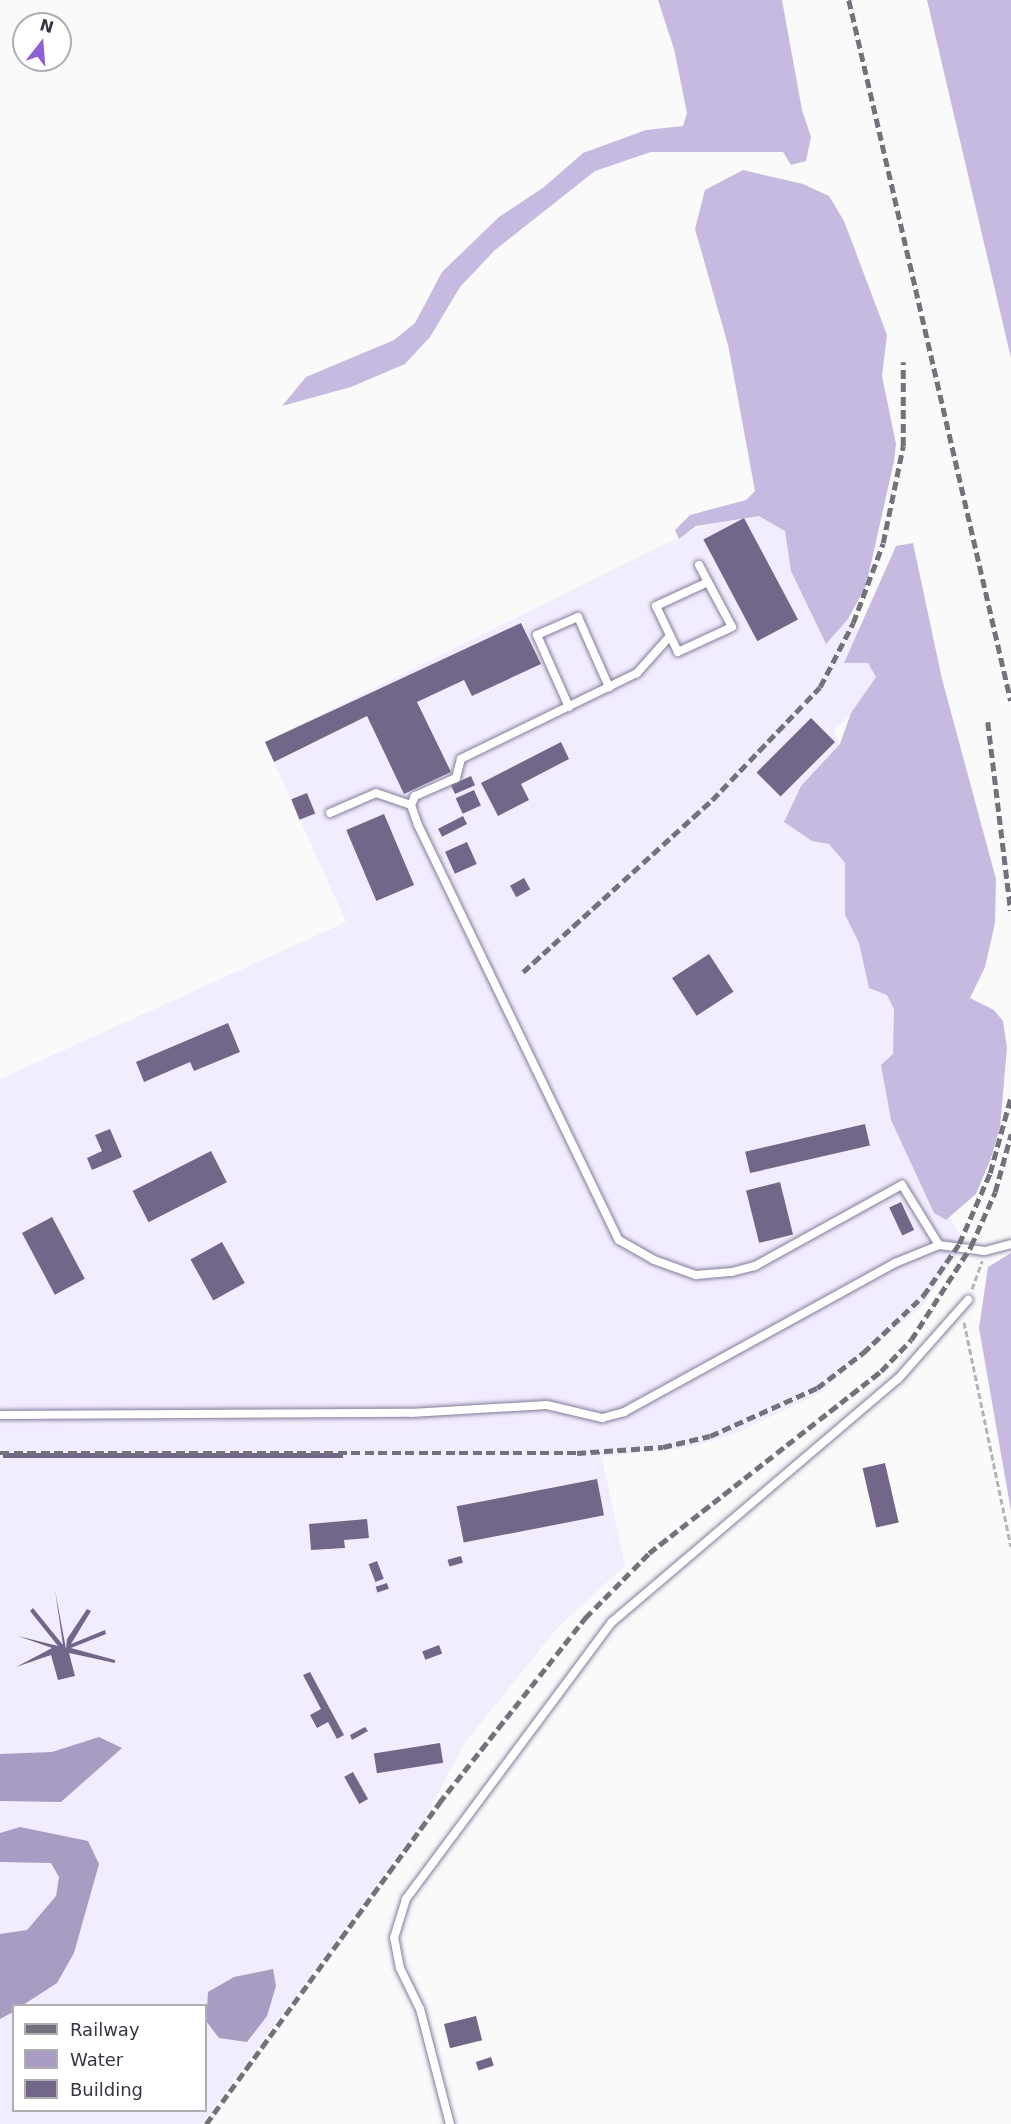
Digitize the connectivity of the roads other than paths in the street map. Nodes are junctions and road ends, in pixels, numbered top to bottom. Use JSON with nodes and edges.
{"nodes":[{"id":1,"x":699,"y":565,"type":"dead end"},
{"id":2,"x":708,"y":582,"type":"junction"},
{"id":3,"x":670,"y":636,"type":"junction"},
{"id":4,"x":609,"y":687,"type":"junction"},
{"id":5,"x":569,"y":706,"type":"junction"},
{"id":6,"x":411,"y":805,"type":"junction"},
{"id":7,"x":330,"y":813,"type":"dead end"},
{"id":8,"x":1011,"y":1244,"type":"edge"},
{"id":9,"x":939,"y":1245,"type":"junction"},
{"id":10,"x":968,"y":1300,"type":"road end"},
{"id":11,"x":0,"y":1415,"type":"edge"},
{"id":12,"x":450,"y":2124,"type":"edge"}],
"edges":[{"from":1,"to":2,"type":"lane"},
{"from":2,"to":3,"type":"lane"},
{"from":2,"to":3,"type":"lane"},
{"from":3,"to":4,"type":"lane"},
{"from":4,"to":5,"type":"lane"},
{"from":4,"to":5,"type":"lane"},
{"from":5,"to":6,"type":"lane"},
{"from":6,"to":7,"type":"lane"},
{"from":6,"to":9,"type":"lane"},
{"from":8,"to":9,"type":"lane"},
{"from":9,"to":11,"type":"lane"},
{"from":10,"to":12,"type":"lane"}]}
